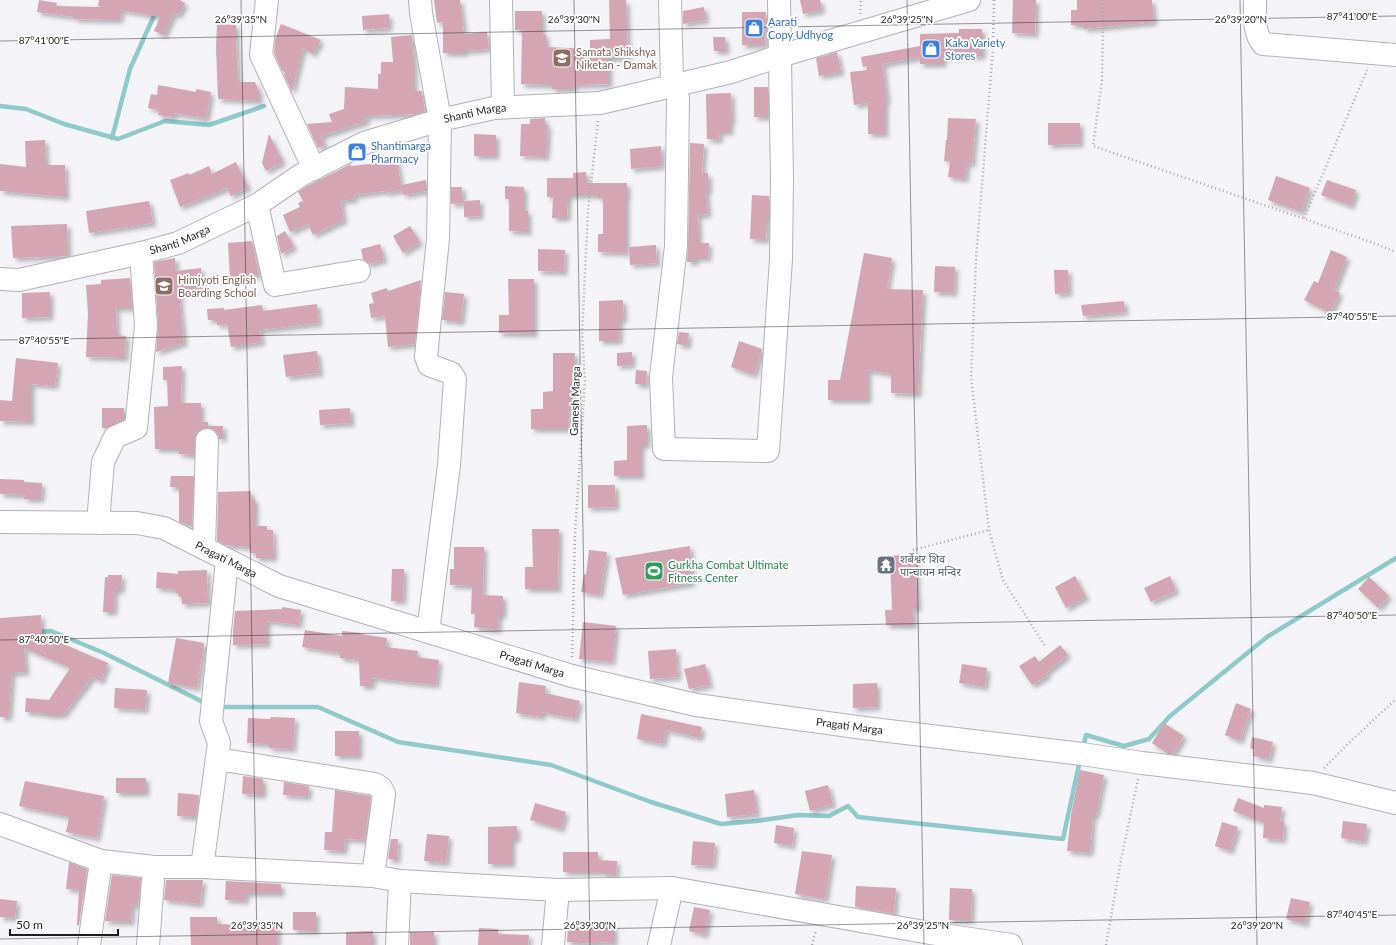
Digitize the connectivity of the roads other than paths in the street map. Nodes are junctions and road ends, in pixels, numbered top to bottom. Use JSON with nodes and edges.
{"nodes":[{"id":1,"x":267,"y":0,"type":"edge"},
{"id":2,"x":420,"y":0,"type":"edge"},
{"id":3,"x":501,"y":0,"type":"edge"},
{"id":4,"x":670,"y":0,"type":"edge"},
{"id":5,"x":779,"y":0,"type":"edge"},
{"id":6,"x":969,"y":0,"type":"edge"},
{"id":7,"x":1255,"y":0,"type":"edge"},
{"id":8,"x":1396,"y":55,"type":"edge"},
{"id":9,"x":780,"y":56,"type":"junction"},
{"id":10,"x":503,"y":107,"type":"junction"},
{"id":11,"x":440,"y":120,"type":"junction"},
{"id":12,"x":314,"y":170,"type":"junction"},
{"id":13,"x":257,"y":204,"type":"junction"},
{"id":14,"x":141,"y":253,"type":"junction"},
{"id":15,"x":359,"y":271,"type":"dead end"},
{"id":16,"x":0,"y":279,"type":"edge"},
{"id":17,"x":207,"y":440,"type":"dead end"},
{"id":18,"x":0,"y":522,"type":"edge"},
{"id":19,"x":98,"y":523,"type":"junction"},
{"id":20,"x":204,"y":548,"type":"junction"},
{"id":21,"x":227,"y":560,"type":"junction"},
{"id":22,"x":428,"y":632,"type":"junction"},
{"id":23,"x":217,"y":759,"type":"junction"},
{"id":24,"x":1396,"y":803,"type":"edge"},
{"id":25,"x":0,"y":824,"type":"edge"},
{"id":26,"x":101,"y":861,"type":"junction"},
{"id":27,"x":154,"y":867,"type":"junction"},
{"id":28,"x":202,"y":867,"type":"junction"},
{"id":29,"x":373,"y":876,"type":"junction"},
{"id":30,"x":400,"y":881,"type":"junction"},
{"id":31,"x":672,"y":888,"type":"junction"},
{"id":32,"x":558,"y":890,"type":"junction"},
{"id":33,"x":89,"y":945,"type":"edge"},
{"id":34,"x":148,"y":945,"type":"edge"},
{"id":35,"x":397,"y":945,"type":"edge"},
{"id":36,"x":553,"y":945,"type":"edge"},
{"id":37,"x":659,"y":945,"type":"edge"},
{"id":38,"x":1011,"y":945,"type":"edge"}],
"edges":[{"from":1,"to":12,"type":"street"},
{"from":2,"to":11,"type":"street"},
{"from":3,"to":10,"type":"street"},
{"from":4,"to":9,"type":"street"},
{"from":5,"to":9,"type":"street"},
{"from":6,"to":9,"type":"street","name":"Shanti Marga"},
{"from":7,"to":8,"type":"street"},
{"from":9,"to":10,"type":"street","name":"Shanti Marga"},
{"from":10,"to":11,"type":"street","name":"Shanti Marga"},
{"from":11,"to":12,"type":"street","name":"Shanti Marga"},
{"from":11,"to":22,"type":"street"},
{"from":12,"to":13,"type":"street","name":"Shanti Marga"},
{"from":13,"to":14,"type":"street","name":"Shanti Marga"},
{"from":13,"to":15,"type":"street"},
{"from":14,"to":16,"type":"street","name":"Shanti Marga"},
{"from":14,"to":19,"type":"street"},
{"from":17,"to":20,"type":"street"},
{"from":18,"to":19,"type":"street","name":"Pragati Marga"},
{"from":19,"to":20,"type":"street","name":"Pragati Marga"},
{"from":20,"to":21,"type":"street","name":"Pragati Marga"},
{"from":21,"to":22,"type":"street","name":"Pragati Marga"},
{"from":21,"to":23,"type":"street"},
{"from":22,"to":24,"type":"street","name":"Pragati Marga"},
{"from":23,"to":28,"type":"street"},
{"from":23,"to":29,"type":"street"},
{"from":25,"to":26,"type":"street"},
{"from":26,"to":27,"type":"street"},
{"from":26,"to":33,"type":"street"},
{"from":27,"to":28,"type":"street"},
{"from":27,"to":34,"type":"street"},
{"from":28,"to":29,"type":"street"},
{"from":29,"to":30,"type":"street"},
{"from":30,"to":32,"type":"street"},
{"from":30,"to":35,"type":"street"},
{"from":31,"to":32,"type":"street"},
{"from":31,"to":37,"type":"street"},
{"from":31,"to":38,"type":"street"},
{"from":32,"to":36,"type":"street"}]}
